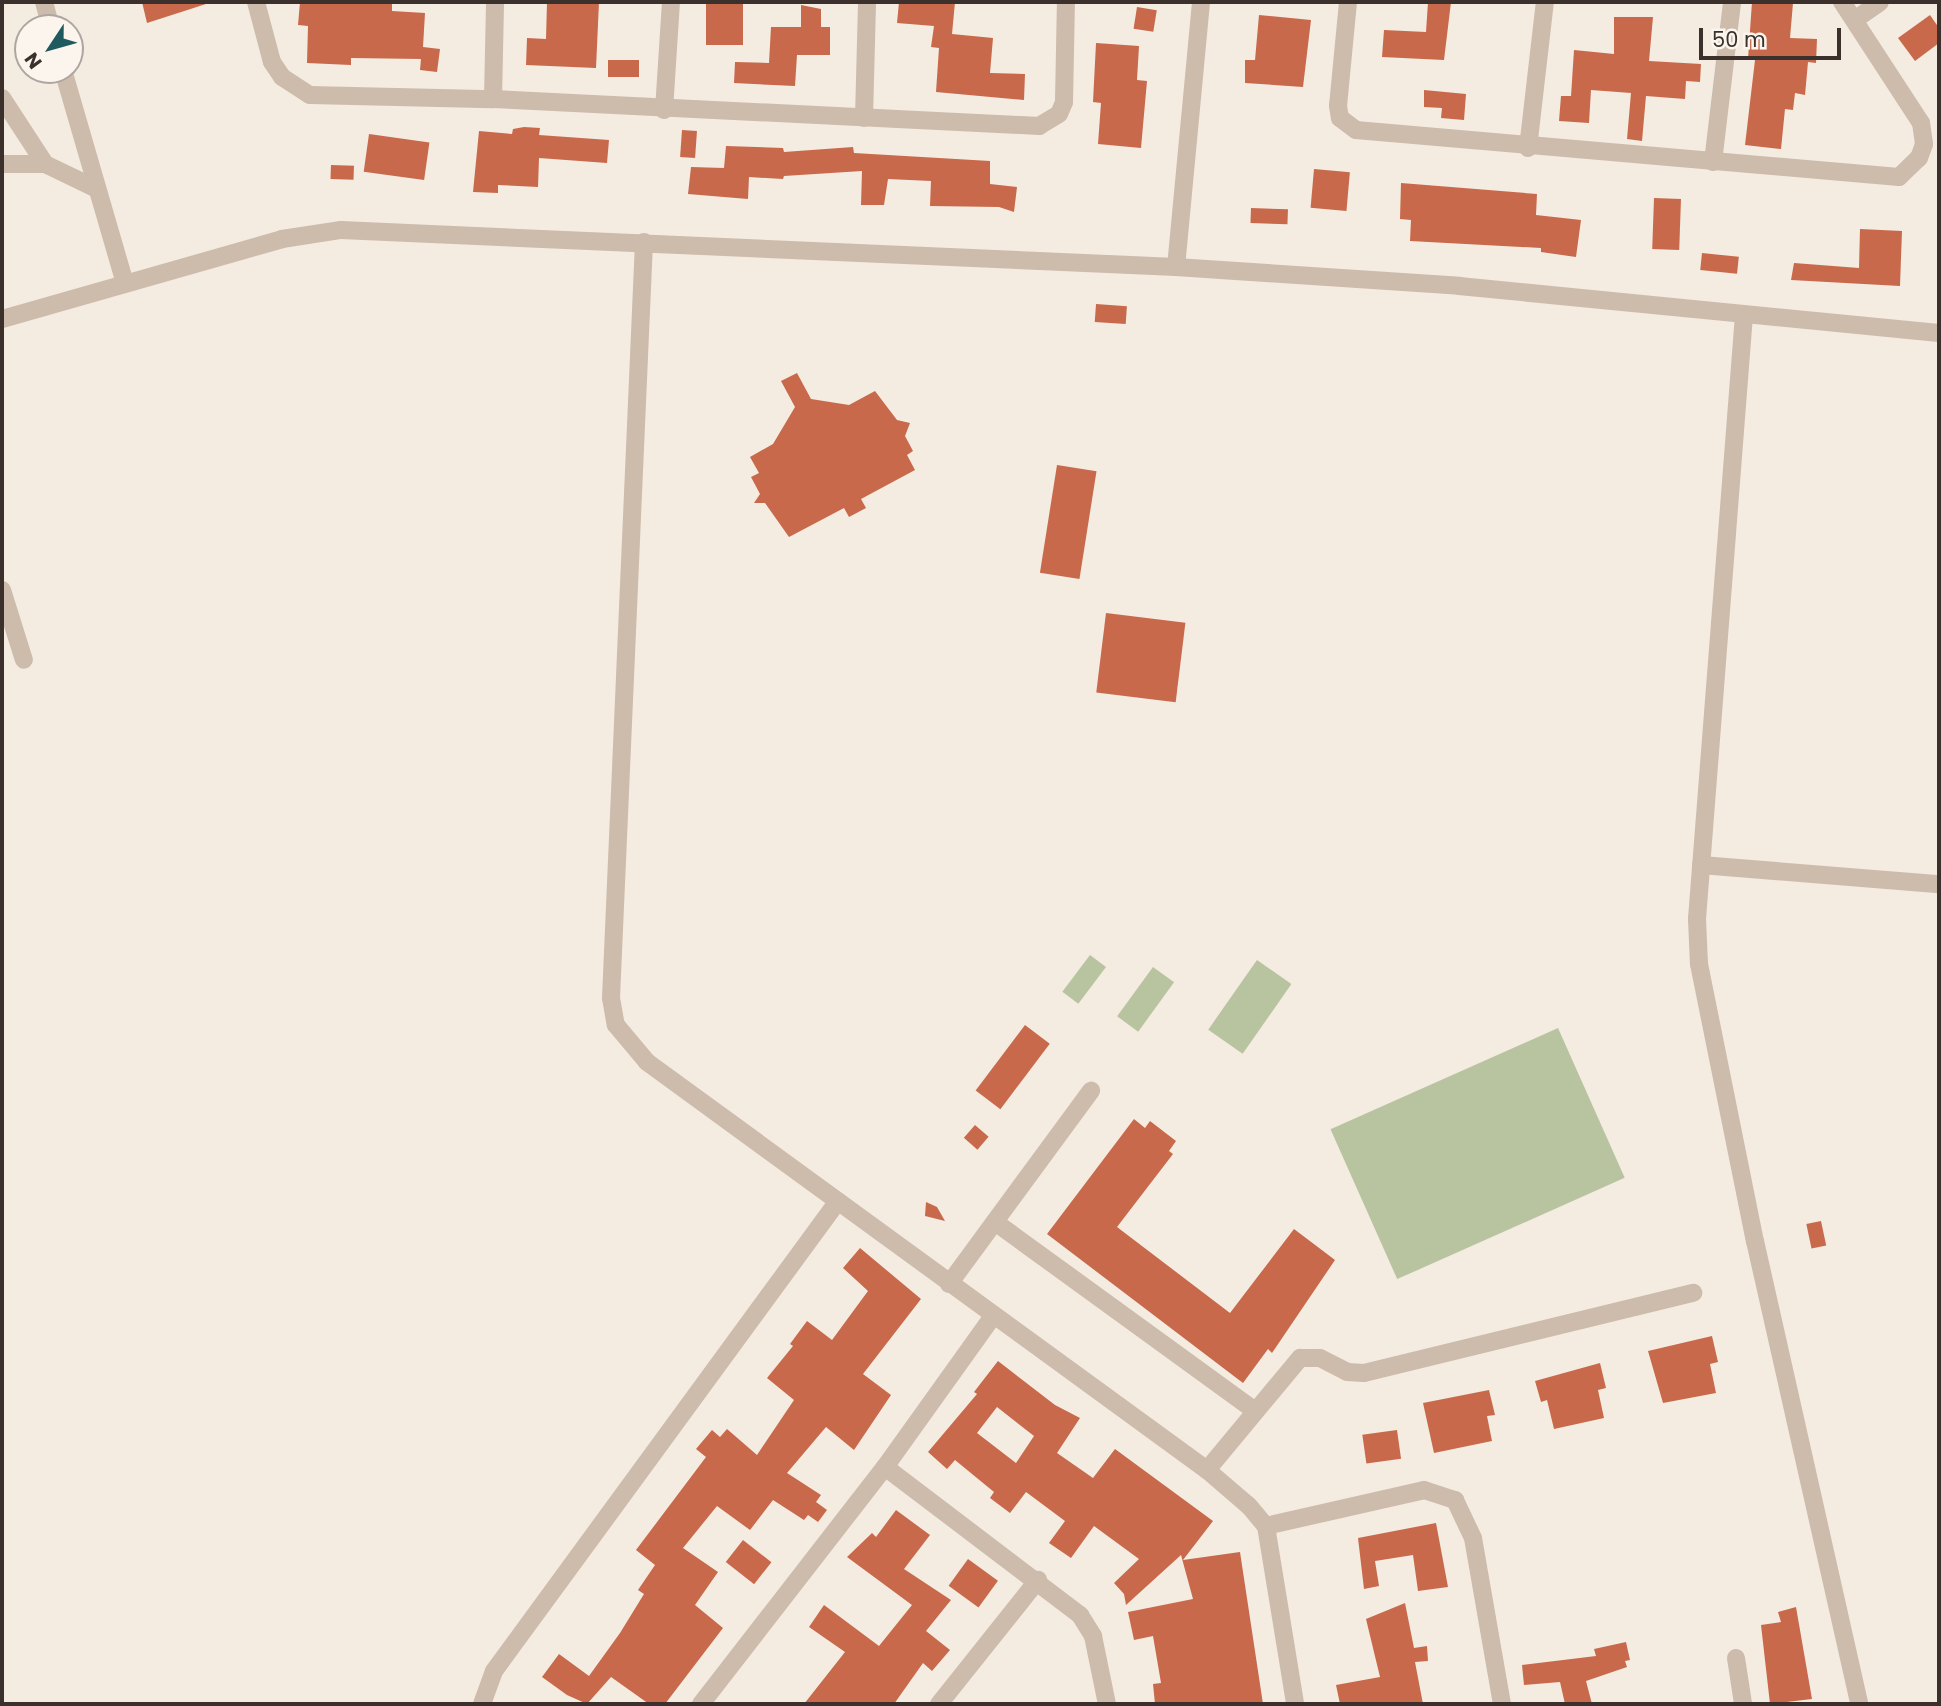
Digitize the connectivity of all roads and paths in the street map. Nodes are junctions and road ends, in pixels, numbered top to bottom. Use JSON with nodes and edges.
{"nodes":[{"id":1,"x":256,"y":2,"type":"edge"},
{"id":2,"x":495,"y":2,"type":"edge"},
{"id":3,"x":671,"y":2,"type":"edge"},
{"id":4,"x":867,"y":2,"type":"edge"},
{"id":5,"x":1066,"y":2,"type":"edge"},
{"id":6,"x":1201,"y":2,"type":"edge"},
{"id":7,"x":1348,"y":2,"type":"edge"},
{"id":8,"x":1545,"y":2,"type":"edge"},
{"id":9,"x":1732,"y":2,"type":"edge"},
{"id":10,"x":1842,"y":2,"type":"edge"},
{"id":11,"x":1880,"y":2,"type":"edge"},
{"id":12,"x":1856,"y":19,"type":"junction"},
{"id":13,"x":67,"y":84,"type":"edge"},
{"id":14,"x":2,"y":98,"type":"edge"},
{"id":15,"x":493,"y":99,"type":"junction"},
{"id":16,"x":664,"y":110,"type":"junction"},
{"id":17,"x":864,"y":118,"type":"junction"},
{"id":18,"x":1528,"y":148,"type":"junction"},
{"id":19,"x":1713,"y":162,"type":"junction"},
{"id":20,"x":2,"y":164,"type":"edge"},
{"id":21,"x":45,"y":164,"type":"junction"},
{"id":22,"x":97,"y":189,"type":"junction"},
{"id":23,"x":643,"y":242,"type":"junction"},
{"id":24,"x":1176,"y":267,"type":"junction"},
{"id":25,"x":125,"y":283,"type":"junction"},
{"id":26,"x":1744,"y":315,"type":"junction"},
{"id":27,"x":2,"y":319,"type":"edge"},
{"id":28,"x":1939,"y":333,"type":"edge"},
{"id":29,"x":2,"y":590,"type":"edge"},
{"id":30,"x":24,"y":660,"type":"dead end"},
{"id":31,"x":1701,"y":865,"type":"junction"},
{"id":32,"x":1939,"y":884,"type":"edge"},
{"id":33,"x":1091,"y":1091,"type":"dead end"},
{"id":34,"x":838,"y":1201,"type":"junction"},
{"id":35,"x":995,"y":1222,"type":"junction"},
{"id":36,"x":950,"y":1284,"type":"junction"},
{"id":37,"x":1693,"y":1293,"type":"dead end"},
{"id":38,"x":993,"y":1316,"type":"junction"},
{"id":39,"x":1254,"y":1410,"type":"junction"},
{"id":40,"x":885,"y":1467,"type":"junction"},
{"id":41,"x":1207,"y":1470,"type":"junction"},
{"id":42,"x":1266,"y":1526,"type":"junction"},
{"id":43,"x":1038,"y":1580,"type":"junction"},
{"id":44,"x":1736,"y":1658,"type":"dead end"},
{"id":45,"x":482,"y":1704,"type":"edge"},
{"id":46,"x":701,"y":1704,"type":"edge"},
{"id":47,"x":939,"y":1704,"type":"edge"},
{"id":48,"x":1107,"y":1704,"type":"edge"},
{"id":49,"x":1295,"y":1704,"type":"edge"},
{"id":50,"x":1502,"y":1704,"type":"edge"},
{"id":51,"x":1742,"y":1704,"type":"edge"},
{"id":52,"x":1858,"y":1704,"type":"edge"}],
"edges":[{"from":1,"to":15,"type":"street"},
{"from":2,"to":15,"type":"street"},
{"from":3,"to":16,"type":"street"},
{"from":4,"to":17,"type":"street"},
{"from":5,"to":17,"type":"street"},
{"from":6,"to":24,"type":"street"},
{"from":7,"to":18,"type":"street"},
{"from":8,"to":18,"type":"street"},
{"from":9,"to":19,"type":"street"},
{"from":10,"to":12,"type":"street"},
{"from":11,"to":12,"type":"street"},
{"from":12,"to":19,"type":"street"},
{"from":13,"to":22,"type":"street"},
{"from":14,"to":21,"type":"street"},
{"from":15,"to":16,"type":"street"},
{"from":16,"to":17,"type":"street"},
{"from":18,"to":19,"type":"street"},
{"from":20,"to":21,"type":"street"},
{"from":21,"to":22,"type":"street"},
{"from":22,"to":25,"type":"street"},
{"from":23,"to":24,"type":"street"},
{"from":23,"to":25,"type":"street"},
{"from":23,"to":34,"type":"street"},
{"from":24,"to":26,"type":"street"},
{"from":25,"to":27,"type":"street"},
{"from":26,"to":28,"type":"street"},
{"from":26,"to":31,"type":"street"},
{"from":29,"to":30,"type":"street"},
{"from":31,"to":32,"type":"street"},
{"from":31,"to":52,"type":"street"},
{"from":33,"to":35,"type":"street"},
{"from":34,"to":36,"type":"street"},
{"from":34,"to":45,"type":"street"},
{"from":35,"to":36,"type":"street"},
{"from":35,"to":39,"type":"street"},
{"from":36,"to":38,"type":"street"},
{"from":37,"to":39,"type":"street"},
{"from":38,"to":40,"type":"street"},
{"from":38,"to":41,"type":"street"},
{"from":39,"to":41,"type":"street"},
{"from":40,"to":43,"type":"street"},
{"from":40,"to":46,"type":"street"},
{"from":41,"to":42,"type":"street"},
{"from":42,"to":49,"type":"street"},
{"from":42,"to":50,"type":"street"},
{"from":43,"to":47,"type":"street"},
{"from":43,"to":48,"type":"street"},
{"from":44,"to":51,"type":"street"}]}
